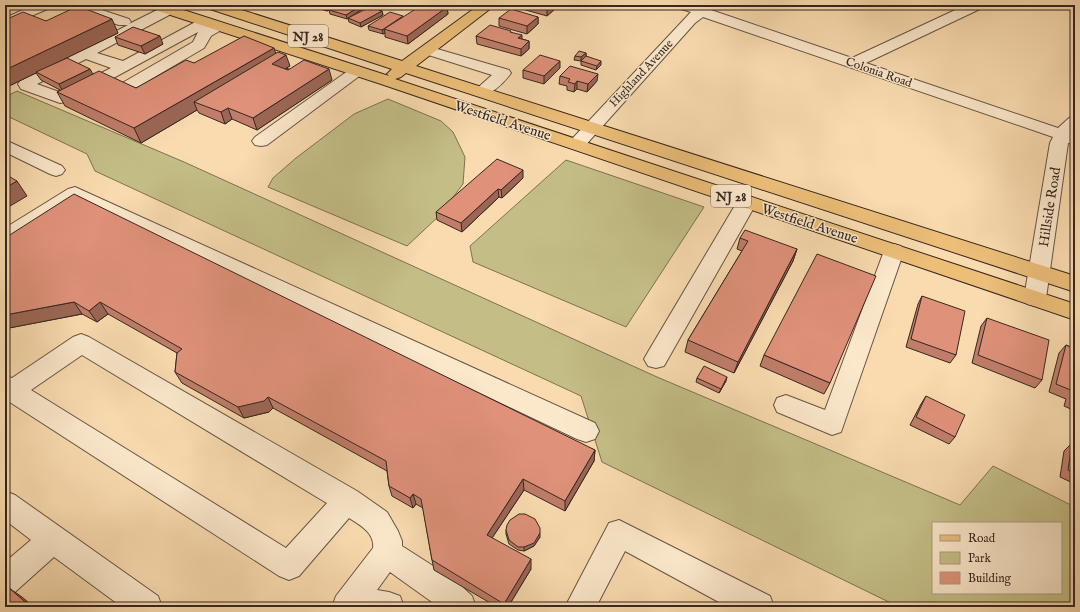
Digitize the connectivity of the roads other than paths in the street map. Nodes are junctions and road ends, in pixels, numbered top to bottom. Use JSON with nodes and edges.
{"nodes":[{"id":1,"x":14,"y":5,"type":"edge"},
{"id":2,"x":45,"y":5,"type":"edge"},
{"id":3,"x":103,"y":5,"type":"edge"},
{"id":4,"x":154,"y":5,"type":"edge"},
{"id":5,"x":212,"y":5,"type":"edge"},
{"id":6,"x":488,"y":5,"type":"edge"},
{"id":7,"x":683,"y":5,"type":"edge"},
{"id":8,"x":977,"y":5,"type":"edge"},
{"id":9,"x":705,"y":8,"type":"edge"},
{"id":10,"x":5,"y":9,"type":"edge"},
{"id":11,"x":168,"y":10,"type":"junction"},
{"id":12,"x":145,"y":21,"type":"junction"},
{"id":13,"x":124,"y":22,"type":"dead end"},
{"id":14,"x":5,"y":24,"type":"edge"},
{"id":15,"x":212,"y":24,"type":"junction"},
{"id":16,"x":185,"y":34,"type":"junction"},
{"id":17,"x":258,"y":39,"type":"junction"},
{"id":18,"x":241,"y":49,"type":"edge"},
{"id":19,"x":427,"y":50,"type":"junction"},
{"id":20,"x":84,"y":53,"type":"junction"},
{"id":21,"x":169,"y":63,"type":"junction"},
{"id":22,"x":853,"y":63,"type":"junction"},
{"id":23,"x":404,"y":67,"type":"junction"},
{"id":24,"x":124,"y":68,"type":"junction"},
{"id":25,"x":187,"y":69,"type":"edge"},
{"id":26,"x":357,"y":72,"type":"junction"},
{"id":27,"x":386,"y":81,"type":"junction"},
{"id":28,"x":123,"y":89,"type":"edge"},
{"id":29,"x":481,"y":92,"type":"junction"},
{"id":30,"x":591,"y":127,"type":"junction"},
{"id":31,"x":1071,"y":132,"type":"edge"},
{"id":32,"x":261,"y":141,"type":"dead end"},
{"id":33,"x":576,"y":144,"type":"junction"},
{"id":34,"x":5,"y":145,"type":"edge"},
{"id":35,"x":56,"y":170,"type":"dead end"},
{"id":36,"x":747,"y":202,"type":"junction"},
{"id":37,"x":5,"y":237,"type":"edge"},
{"id":38,"x":894,"y":251,"type":"junction"},
{"id":39,"x":1039,"y":272,"type":"junction"},
{"id":40,"x":1075,"y":284,"type":"edge"},
{"id":41,"x":1035,"y":298,"type":"junction"},
{"id":42,"x":1075,"y":312,"type":"edge"},
{"id":43,"x":656,"y":359,"type":"dead end"},
{"id":44,"x":9,"y":389,"type":"edge"},
{"id":45,"x":786,"y":405,"type":"dead end"},
{"id":46,"x":586,"y":431,"type":"dead end"},
{"id":47,"x":347,"y":500,"type":"junction"},
{"id":48,"x":5,"y":504,"type":"edge"},
{"id":49,"x":53,"y":539,"type":"junction"},
{"id":50,"x":387,"y":553,"type":"junction"},
{"id":51,"x":5,"y":582,"type":"edge"},
{"id":52,"x":349,"y":604,"type":"edge"},
{"id":53,"x":147,"y":607,"type":"edge"},
{"id":54,"x":389,"y":607,"type":"edge"},
{"id":55,"x":461,"y":607,"type":"edge"},
{"id":56,"x":580,"y":607,"type":"edge"},
{"id":57,"x":759,"y":607,"type":"edge"}],
"edges":[{"from":1,"to":10,"type":"street"},
{"from":2,"to":14,"type":"street"},
{"from":3,"to":13,"type":"street"},
{"from":4,"to":11,"type":"main road","number":"NJ 28"},
{"from":5,"to":23,"type":"main road","number":"NJ 28"},
{"from":6,"to":19,"type":"main road"},
{"from":7,"to":9,"type":"street","name":"Colonia Road"},
{"from":8,"to":22,"type":"street"},
{"from":9,"to":22,"type":"street","name":"Colonia Road"},
{"from":9,"to":30,"type":"street","name":"Highland Avenue"},
{"from":11,"to":12,"type":"street"},
{"from":11,"to":15,"type":"main road","number":"NJ 28"},
{"from":12,"to":16,"type":"street"},
{"from":12,"to":20,"type":"street"},
{"from":15,"to":16,"type":"street"},
{"from":15,"to":17,"type":"main road","number":"NJ 28"},
{"from":15,"to":21,"type":"street"},
{"from":16,"to":24,"type":"street"},
{"from":17,"to":18,"type":"street"},
{"from":17,"to":26,"type":"main road","number":"NJ 28"},
{"from":19,"to":23,"type":"main road"},
{"from":19,"to":29,"type":"street"},
{"from":20,"to":24,"type":"street"},
{"from":20,"to":24,"type":"street"},
{"from":21,"to":25,"type":"street"},
{"from":21,"to":28,"type":"street"},
{"from":22,"to":31,"type":"street","name":"Colonia Road"},
{"from":23,"to":27,"type":"main road"},
{"from":23,"to":29,"type":"main road","name":"Westfield Avenue","number":"NJ 28"},
{"from":26,"to":27,"type":"main road","number":"NJ 28"},
{"from":26,"to":32,"type":"street"},
{"from":27,"to":33,"type":"main road","name":"Westfield Avenue","number":"NJ 28"},
{"from":29,"to":30,"type":"main road","name":"Westfield Avenue","number":"NJ 28"},
{"from":30,"to":33,"type":"street","name":"Highland Avenue"},
{"from":30,"to":39,"type":"main road","name":"Westfield Avenue","number":"NJ 28"},
{"from":31,"to":39,"type":"street","name":"Hillside Road"},
{"from":33,"to":36,"type":"main road","name":"Westfield Avenue","number":"NJ 28"},
{"from":34,"to":35,"type":"street"},
{"from":36,"to":38,"type":"main road","name":"Westfield Avenue","number":"NJ 28"},
{"from":36,"to":43,"type":"street"},
{"from":37,"to":46,"type":"street"},
{"from":38,"to":41,"type":"main road","name":"Westfield Avenue","number":"NJ 28"},
{"from":38,"to":45,"type":"street"},
{"from":39,"to":40,"type":"main road","name":"Westfield Avenue","number":"NJ 28"},
{"from":39,"to":41,"type":"street","name":"Hillside Road"},
{"from":41,"to":42,"type":"main road","name":"Westfield Avenue","number":"NJ 28"},
{"from":44,"to":47,"type":"street"},
{"from":44,"to":47,"type":"street"},
{"from":47,"to":50,"type":"street"},
{"from":48,"to":49,"type":"street"},
{"from":49,"to":51,"type":"street"},
{"from":49,"to":53,"type":"street"},
{"from":50,"to":52,"type":"street"},
{"from":50,"to":55,"type":"street"},
{"from":52,"to":54,"type":"street"},
{"from":56,"to":57,"type":"street"}]}
